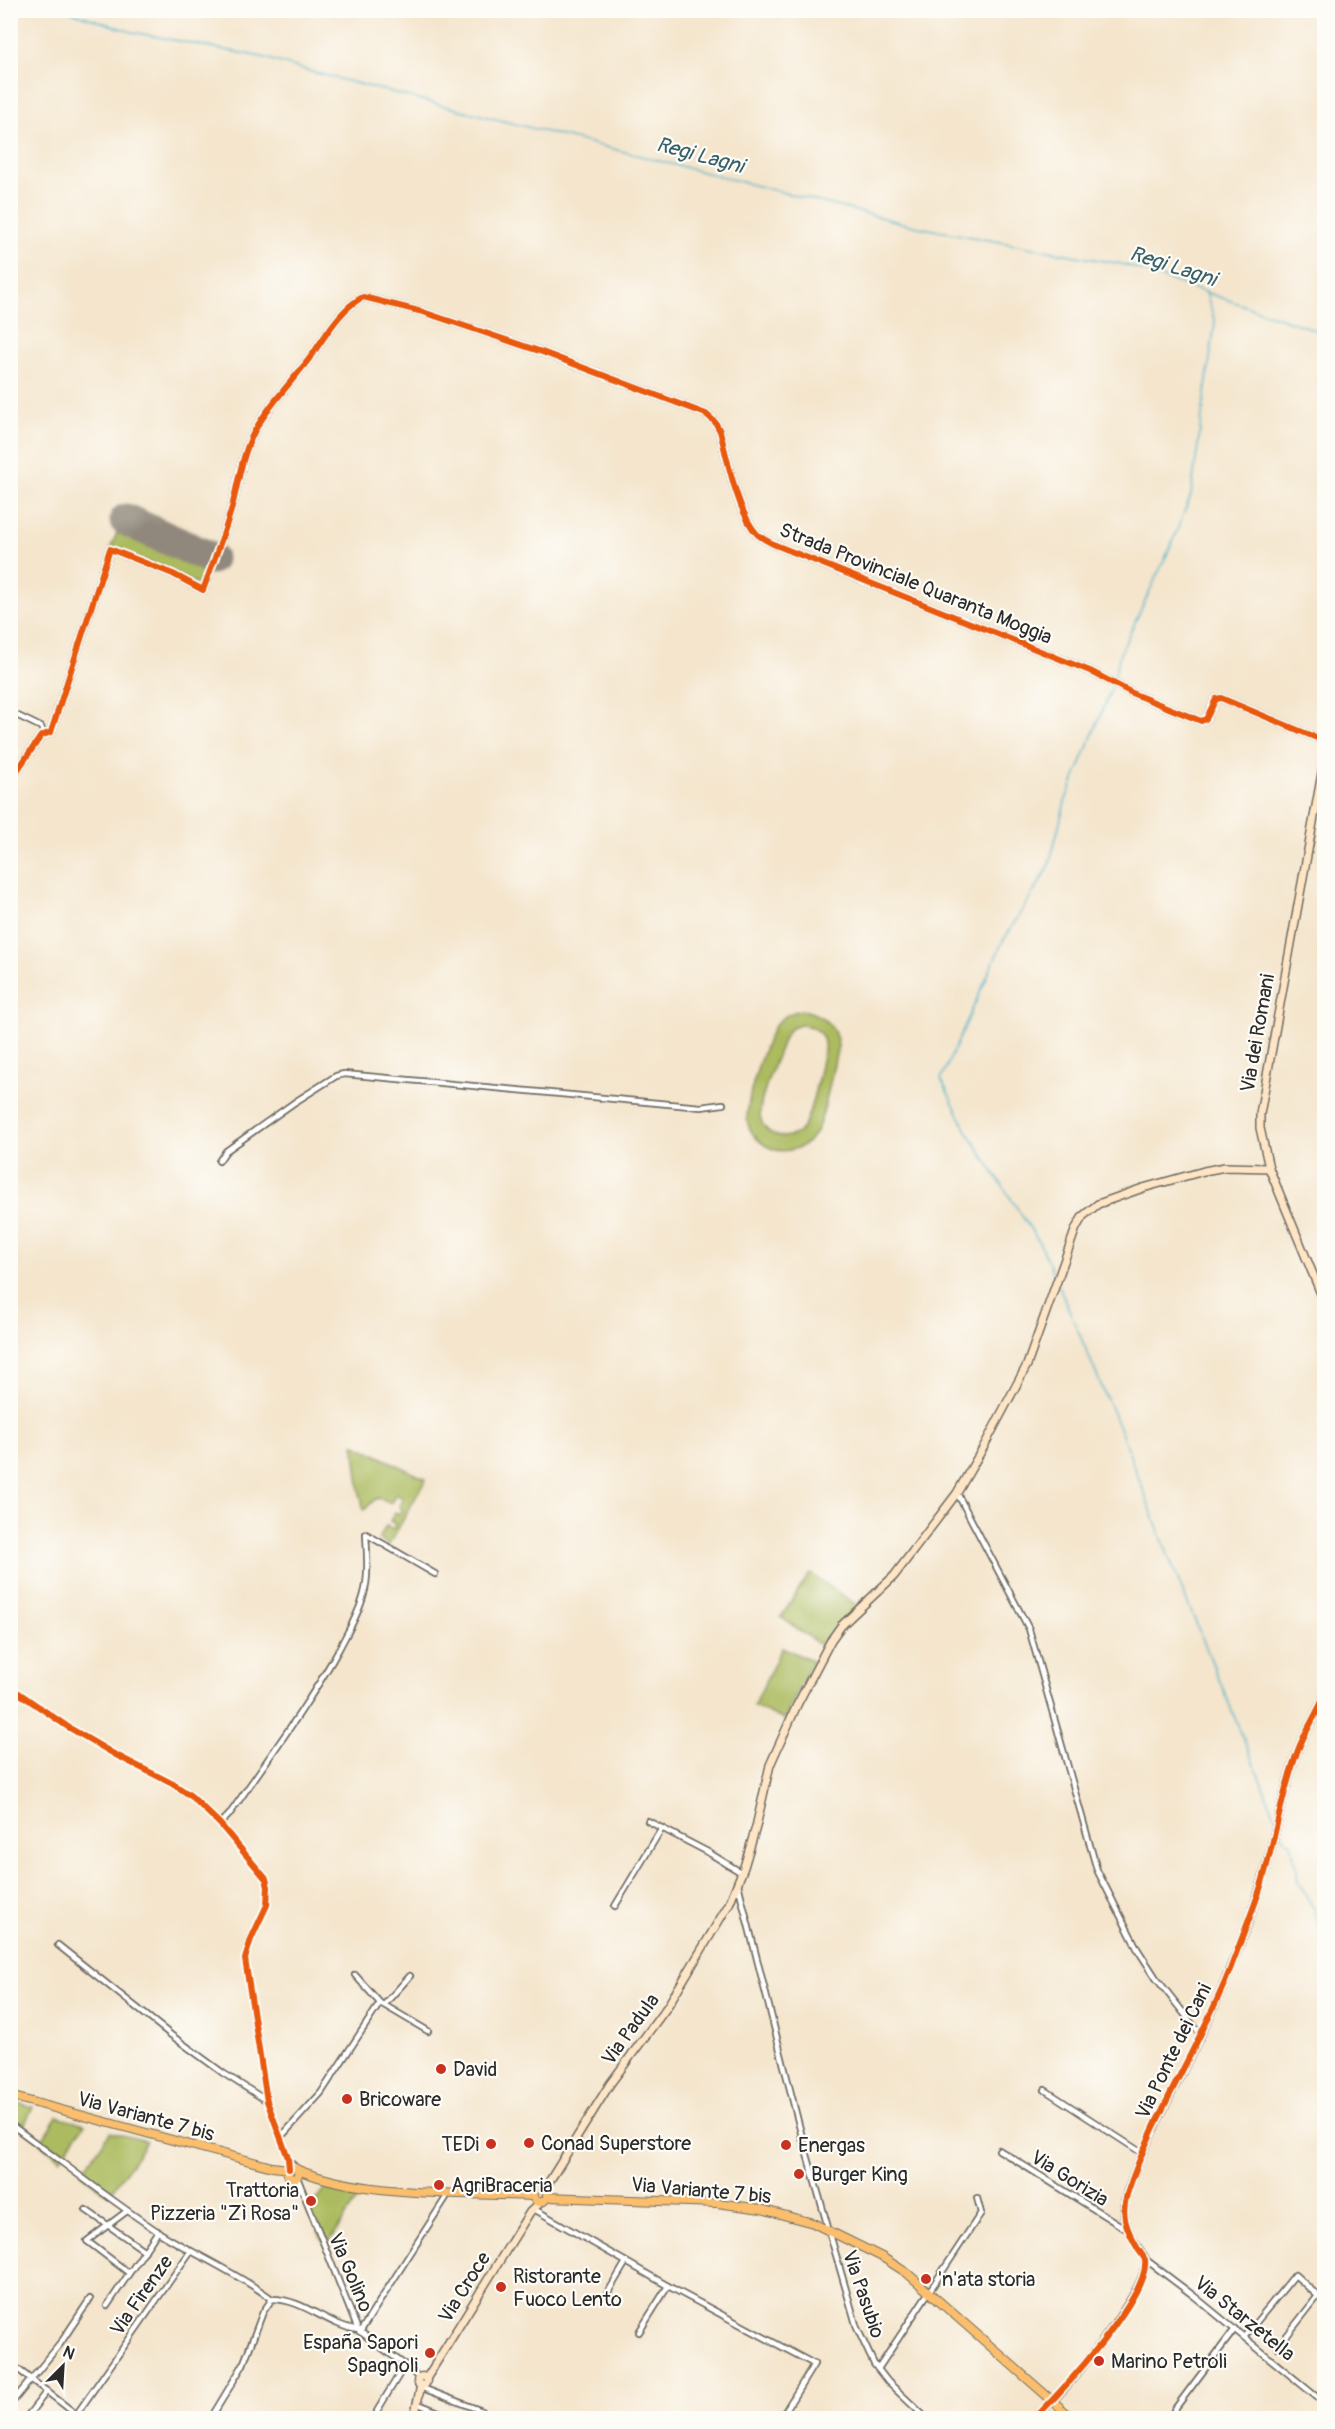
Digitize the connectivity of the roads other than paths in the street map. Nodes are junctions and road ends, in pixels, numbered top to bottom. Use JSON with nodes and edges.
{"nodes":[{"id":1,"x":10,"y":712,"type":"edge"},
{"id":2,"x":44,"y":734,"type":"junction"},
{"id":3,"x":1324,"y":741,"type":"edge"},
{"id":4,"x":1324,"y":762,"type":"edge"},
{"id":5,"x":10,"y":781,"type":"edge"},
{"id":6,"x":723,"y":1104,"type":"dead end"},
{"id":7,"x":219,"y":1161,"type":"dead end"},
{"id":8,"x":1269,"y":1168,"type":"junction"},
{"id":9,"x":1324,"y":1301,"type":"edge"},
{"id":10,"x":957,"y":1493,"type":"junction"},
{"id":11,"x":435,"y":1574,"type":"dead end"},
{"id":12,"x":10,"y":1687,"type":"edge"},
{"id":13,"x":1324,"y":1697,"type":"edge"},
{"id":14,"x":648,"y":1821,"type":"dead end"},
{"id":15,"x":220,"y":1824,"type":"junction"},
{"id":16,"x":662,"y":1828,"type":"junction"},
{"id":17,"x":742,"y":1873,"type":"junction"},
{"id":18,"x":738,"y":1884,"type":"junction"},
{"id":19,"x":615,"y":1906,"type":"dead end"},
{"id":20,"x":58,"y":1945,"type":"dead end"},
{"id":21,"x":355,"y":1975,"type":"dead end"},
{"id":22,"x":410,"y":1976,"type":"dead end"},
{"id":23,"x":382,"y":2004,"type":"junction"},
{"id":24,"x":428,"y":2031,"type":"dead end"},
{"id":25,"x":1201,"y":2035,"type":"junction"},
{"id":26,"x":1045,"y":2090,"type":"dead end"},
{"id":27,"x":10,"y":2096,"type":"edge"},
{"id":28,"x":267,"y":2101,"type":"junction"},
{"id":29,"x":10,"y":2124,"type":"edge"},
{"id":30,"x":280,"y":2138,"type":"junction"},
{"id":31,"x":999,"y":2150,"type":"dead end"},
{"id":32,"x":1142,"y":2153,"type":"junction"},
{"id":33,"x":288,"y":2158,"type":"junction"},
{"id":34,"x":275,"y":2167,"type":"junction"},
{"id":35,"x":293,"y":2173,"type":"junction"},
{"id":36,"x":449,"y":2192,"type":"junction"},
{"id":37,"x":544,"y":2196,"type":"junction"},
{"id":38,"x":533,"y":2197,"type":"junction"},
{"id":39,"x":977,"y":2199,"type":"dead end"},
{"id":40,"x":86,"y":2210,"type":"dead end"},
{"id":41,"x":127,"y":2211,"type":"junction"},
{"id":42,"x":532,"y":2211,"type":"junction"},
{"id":43,"x":108,"y":2225,"type":"junction"},
{"id":44,"x":828,"y":2229,"type":"junction"},
{"id":45,"x":1126,"y":2229,"type":"junction"},
{"id":46,"x":158,"y":2231,"type":"junction"},
{"id":47,"x":145,"y":2251,"type":"junction"},
{"id":48,"x":190,"y":2252,"type":"junction"},
{"id":49,"x":1145,"y":2259,"type":"junction"},
{"id":50,"x":626,"y":2262,"type":"junction"},
{"id":51,"x":129,"y":2273,"type":"junction"},
{"id":52,"x":668,"y":2286,"type":"junction"},
{"id":53,"x":929,"y":2291,"type":"junction"},
{"id":54,"x":607,"y":2294,"type":"dead end"},
{"id":55,"x":90,"y":2299,"type":"dead end"},
{"id":56,"x":272,"y":2299,"type":"junction"},
{"id":57,"x":107,"y":2306,"type":"dead end"},
{"id":58,"x":1234,"y":2329,"type":"junction"},
{"id":59,"x":359,"y":2331,"type":"junction"},
{"id":60,"x":639,"y":2332,"type":"dead end"},
{"id":61,"x":1244,"y":2337,"type":"junction"},
{"id":62,"x":1269,"y":2358,"type":"junction"},
{"id":63,"x":10,"y":2363,"type":"edge"},
{"id":64,"x":405,"y":2365,"type":"junction"},
{"id":65,"x":878,"y":2369,"type":"junction"},
{"id":66,"x":31,"y":2379,"type":"junction"},
{"id":67,"x":421,"y":2382,"type":"junction"},
{"id":68,"x":47,"y":2391,"type":"junction"},
{"id":69,"x":1055,"y":2398,"type":"dead end"},
{"id":70,"x":416,"y":2403,"type":"junction"},
{"id":71,"x":1324,"y":2403,"type":"edge"},
{"id":72,"x":10,"y":2404,"type":"edge"},
{"id":73,"x":1048,"y":2405,"type":"dead end"},
{"id":74,"x":1174,"y":2410,"type":"dead end"},
{"id":75,"x":376,"y":2411,"type":"dead end"},
{"id":76,"x":482,"y":2411,"type":"dead end"},
{"id":77,"x":79,"y":2417,"type":"edge"},
{"id":78,"x":26,"y":2418,"type":"edge"},
{"id":79,"x":211,"y":2418,"type":"edge"},
{"id":80,"x":414,"y":2418,"type":"edge"},
{"id":81,"x":454,"y":2418,"type":"edge"},
{"id":82,"x":781,"y":2418,"type":"edge"},
{"id":83,"x":926,"y":2418,"type":"edge"},
{"id":84,"x":1035,"y":2418,"type":"edge"},
{"id":85,"x":1072,"y":2418,"type":"edge"}],
"edges":[{"from":1,"to":2,"type":"street"},
{"from":2,"to":3,"type":"street","name":"Strada Provinciale Quaranta Moggia"},
{"from":2,"to":5,"type":"street","name":"Strada Provinciale Quaranta Moggia"},
{"from":4,"to":8,"type":"street","name":"Via dei Romani"},
{"from":6,"to":7,"type":"street"},
{"from":8,"to":9,"type":"street","name":"Via dei Romani"},
{"from":8,"to":10,"type":"street","name":"Via Padula"},
{"from":10,"to":17,"type":"street","name":"Via Padula"},
{"from":10,"to":25,"type":"street"},
{"from":11,"to":15,"type":"street"},
{"from":12,"to":15,"type":"street","name":"Via Golino"},
{"from":13,"to":25,"type":"street","name":"Via Ponte dei Cani"},
{"from":14,"to":16,"type":"street"},
{"from":15,"to":28,"type":"street","name":"Via Golino"},
{"from":16,"to":17,"type":"street"},
{"from":16,"to":19,"type":"street"},
{"from":17,"to":18,"type":"street","name":"Via Padula"},
{"from":18,"to":37,"type":"street","name":"Via Padula"},
{"from":18,"to":44,"type":"street"},
{"from":20,"to":28,"type":"street"},
{"from":21,"to":23,"type":"street"},
{"from":22,"to":23,"type":"street"},
{"from":23,"to":24,"type":"street"},
{"from":23,"to":30,"type":"street"},
{"from":25,"to":32,"type":"street","name":"Via Ponte dei Cani"},
{"from":26,"to":32,"type":"street"},
{"from":27,"to":34,"type":"main road","name":"Via Variante 7 bis"},
{"from":28,"to":30,"type":"street","name":"Via Golino"},
{"from":29,"to":41,"type":"street"},
{"from":30,"to":33,"type":"street","name":"Via Golino"},
{"from":31,"to":45,"type":"street","name":"Via Gorizia"},
{"from":32,"to":45,"type":"street","name":"Via Ponte dei Cani"},
{"from":33,"to":34,"type":"street"},
{"from":33,"to":35,"type":"street","name":"Via Golino"},
{"from":34,"to":35,"type":"main road","name":"Via Variante 7 bis"},
{"from":35,"to":36,"type":"main road","name":"Via Variante 7 bis"},
{"from":35,"to":59,"type":"street","name":"Via Golino"},
{"from":36,"to":38,"type":"main road","name":"Via Variante 7 bis"},
{"from":36,"to":59,"type":"street"},
{"from":37,"to":38,"type":"main road"},
{"from":37,"to":38,"type":"main road"},
{"from":37,"to":42,"type":"street","name":"Via Croce"},
{"from":37,"to":44,"type":"main road","name":"Via Variante 7 bis"},
{"from":38,"to":42,"type":"street","name":"Via Croce"},
{"from":39,"to":53,"type":"street"},
{"from":40,"to":43,"type":"street"},
{"from":41,"to":43,"type":"street"},
{"from":41,"to":46,"type":"street"},
{"from":42,"to":50,"type":"street"},
{"from":42,"to":67,"type":"street","name":"Via Croce"},
{"from":43,"to":47,"type":"street"},
{"from":43,"to":51,"type":"street"},
{"from":44,"to":53,"type":"main road","name":"Via Variante 7 bis"},
{"from":44,"to":65,"type":"street","name":"Via Pasubio"},
{"from":45,"to":49,"type":"street"},
{"from":46,"to":47,"type":"street"},
{"from":46,"to":48,"type":"street"},
{"from":47,"to":51,"type":"street"},
{"from":48,"to":56,"type":"street"},
{"from":48,"to":77,"type":"street","name":"Via Firenze"},
{"from":49,"to":58,"type":"street","name":"Via Starzetella"},
{"from":49,"to":69,"type":"street"},
{"from":50,"to":52,"type":"street"},
{"from":50,"to":54,"type":"street"},
{"from":51,"to":57,"type":"street"},
{"from":52,"to":60,"type":"street"},
{"from":52,"to":82,"type":"street"},
{"from":53,"to":65,"type":"street"},
{"from":53,"to":85,"type":"main road","name":"Via Variante 7 bis"},
{"from":55,"to":66,"type":"street"},
{"from":56,"to":59,"type":"street"},
{"from":56,"to":79,"type":"street"},
{"from":58,"to":61,"type":"street","name":"Via Starzetella"},
{"from":58,"to":74,"type":"street"},
{"from":59,"to":64,"type":"street","name":"Via Golino"},
{"from":61,"to":62,"type":"street","name":"Via Starzetella"},
{"from":61,"to":62,"type":"street"},
{"from":62,"to":71,"type":"street","name":"Via Starzetella"},
{"from":63,"to":66,"type":"street"},
{"from":64,"to":67,"type":"street","name":"Via Golino"},
{"from":64,"to":75,"type":"street"},
{"from":65,"to":83,"type":"street","name":"Via Pasubio"},
{"from":66,"to":68,"type":"street"},
{"from":66,"to":72,"type":"street"},
{"from":67,"to":70,"type":"street","name":"Via Croce"},
{"from":67,"to":76,"type":"street"},
{"from":68,"to":77,"type":"street"},
{"from":68,"to":78,"type":"street"},
{"from":70,"to":80,"type":"street","name":"Via Croce"},
{"from":70,"to":81,"type":"street"},
{"from":73,"to":84,"type":"street"}]}
